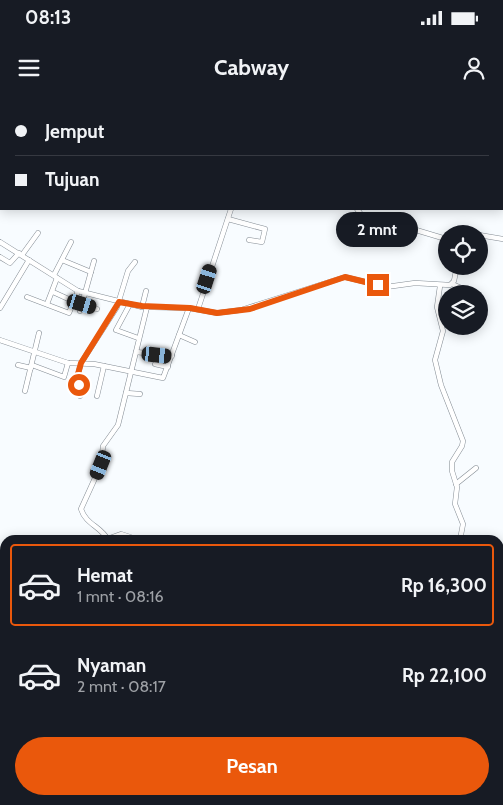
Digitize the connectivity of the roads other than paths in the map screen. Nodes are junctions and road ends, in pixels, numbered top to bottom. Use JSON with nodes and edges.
{"nodes":[{"id":1,"x":231,"y":210,"type":"edge"},
{"id":2,"x":358,"y":210,"type":"edge"},
{"id":3,"x":228,"y":220,"type":"junction"},
{"id":4,"x":38,"y":233,"type":"dead end"},
{"id":5,"x":488,"y":236,"type":"edge"},
{"id":6,"x":438,"y":237,"type":"edge"},
{"id":7,"x":503,"y":239,"type":"edge"},
{"id":8,"x":248,"y":240,"type":"dead end"},
{"id":9,"x":0,"y":242,"type":"edge"},
{"id":10,"x":71,"y":242,"type":"dead end"},
{"id":11,"x":20,"y":254,"type":"junction"},
{"id":12,"x":0,"y":258,"type":"edge"},
{"id":13,"x":29,"y":260,"type":"junction"},
{"id":14,"x":62,"y":260,"type":"junction"},
{"id":15,"x":94,"y":261,"type":"dead end"},
{"id":16,"x":135,"y":262,"type":"dead end"},
{"id":17,"x":91,"y":272,"type":"junction"},
{"id":18,"x":454,"y":275,"type":"edge"},
{"id":19,"x":56,"y":277,"type":"junction"},
{"id":20,"x":452,"y":284,"type":"joint"},
{"id":21,"x":446,"y":285,"type":"edge"},
{"id":22,"x":438,"y":286,"type":"edge"},
{"id":23,"x":78,"y":291,"type":"junction"},
{"id":24,"x":146,"y":291,"type":"dead end"},
{"id":25,"x":53,"y":292,"type":"junction"},
{"id":26,"x":85,"y":294,"type":"junction"},
{"id":27,"x":27,"y":297,"type":"dead end"},
{"id":28,"x":75,"y":302,"type":"junction"},
{"id":29,"x":119,"y":302,"type":"junction"},
{"id":30,"x":47,"y":304,"type":"junction"},
{"id":31,"x":82,"y":304,"type":"junction"},
{"id":32,"x":130,"y":304,"type":"junction"},
{"id":33,"x":145,"y":306,"type":"junction"},
{"id":34,"x":0,"y":308,"type":"edge"},
{"id":35,"x":190,"y":308,"type":"junction"},
{"id":36,"x":97,"y":309,"type":"dead end"},
{"id":37,"x":198,"y":309,"type":"junction"},
{"id":38,"x":80,"y":311,"type":"dead end"},
{"id":39,"x":39,"y":333,"type":"dead end"},
{"id":40,"x":179,"y":335,"type":"junction"},
{"id":41,"x":442,"y":335,"type":"edge"},
{"id":42,"x":138,"y":338,"type":"junction"},
{"id":43,"x":0,"y":340,"type":"edge"},
{"id":44,"x":195,"y":342,"type":"dead end"},
{"id":45,"x":33,"y":352,"type":"junction"},
{"id":46,"x":136,"y":352,"type":"junction"},
{"id":47,"x":172,"y":356,"type":"junction"},
{"id":48,"x":68,"y":363,"type":"junction"},
{"id":49,"x":81,"y":363,"type":"junction"},
{"id":50,"x":155,"y":364,"type":"dead end"},
{"id":51,"x":18,"y":365,"type":"dead end"},
{"id":52,"x":104,"y":366,"type":"junction"},
{"id":53,"x":32,"y":367,"type":"junction"},
{"id":54,"x":168,"y":367,"type":"junction"},
{"id":55,"x":131,"y":373,"type":"junction"},
{"id":56,"x":25,"y":391,"type":"dead end"},
{"id":57,"x":126,"y":393,"type":"junction"},
{"id":58,"x":140,"y":394,"type":"dead end"},
{"id":59,"x":80,"y":396,"type":"dead end"},
{"id":60,"x":98,"y":396,"type":"dead end"},
{"id":61,"x":476,"y":468,"type":"dead end"},
{"id":62,"x":456,"y":484,"type":"junction"},
{"id":63,"x":105,"y":535,"type":"edge"},
{"id":64,"x":462,"y":535,"type":"edge"}],
"edges":[{"from":1,"to":3,"type":"street"},
{"from":2,"to":6,"type":"street"},
{"from":3,"to":8,"type":"street"},
{"from":3,"to":37,"type":"street"},
{"from":4,"to":11,"type":"street"},
{"from":5,"to":7,"type":"street"},
{"from":9,"to":11,"type":"street"},
{"from":10,"to":14,"type":"street"},
{"from":11,"to":12,"type":"street"},
{"from":11,"to":13,"type":"street"},
{"from":13,"to":19,"type":"street"},
{"from":13,"to":34,"type":"street"},
{"from":14,"to":17,"type":"street"},
{"from":14,"to":19,"type":"street"},
{"from":15,"to":17,"type":"street"},
{"from":16,"to":29,"type":"street"},
{"from":17,"to":26,"type":"street"},
{"from":18,"to":20,"type":"street"},
{"from":19,"to":23,"type":"street"},
{"from":19,"to":25,"type":"street"},
{"from":20,"to":21,"type":"street"},
{"from":22,"to":37,"type":"street"},
{"from":23,"to":26,"type":"street"},
{"from":23,"to":28,"type":"street"},
{"from":24,"to":33,"type":"street"},
{"from":25,"to":28,"type":"street"},
{"from":25,"to":30,"type":"street"},
{"from":26,"to":29,"type":"street"},
{"from":26,"to":31,"type":"street"},
{"from":27,"to":30,"type":"street"},
{"from":28,"to":30,"type":"street"},
{"from":28,"to":31,"type":"street"},
{"from":29,"to":32,"type":"street"},
{"from":29,"to":49,"type":"street"},
{"from":31,"to":36,"type":"street"},
{"from":31,"to":38,"type":"street"},
{"from":32,"to":33,"type":"street"},
{"from":32,"to":42,"type":"street"},
{"from":33,"to":35,"type":"street"},
{"from":33,"to":42,"type":"street"},
{"from":35,"to":37,"type":"street"},
{"from":35,"to":40,"type":"street"},
{"from":39,"to":45,"type":"street"},
{"from":40,"to":44,"type":"street"},
{"from":40,"to":47,"type":"street"},
{"from":41,"to":62,"type":"street"},
{"from":42,"to":46,"type":"street"},
{"from":43,"to":45,"type":"street"},
{"from":45,"to":48,"type":"street"},
{"from":45,"to":53,"type":"street"},
{"from":46,"to":47,"type":"street"},
{"from":46,"to":55,"type":"street"},
{"from":47,"to":54,"type":"street"},
{"from":48,"to":49,"type":"street"},
{"from":48,"to":53,"type":"street"},
{"from":49,"to":52,"type":"street"},
{"from":49,"to":59,"type":"street"},
{"from":50,"to":54,"type":"street"},
{"from":51,"to":53,"type":"street"},
{"from":52,"to":55,"type":"street"},
{"from":52,"to":60,"type":"street"},
{"from":53,"to":56,"type":"street"},
{"from":54,"to":55,"type":"street"},
{"from":55,"to":57,"type":"street"},
{"from":57,"to":58,"type":"street"},
{"from":57,"to":63,"type":"street"},
{"from":61,"to":62,"type":"street"},
{"from":62,"to":64,"type":"street"}]}
